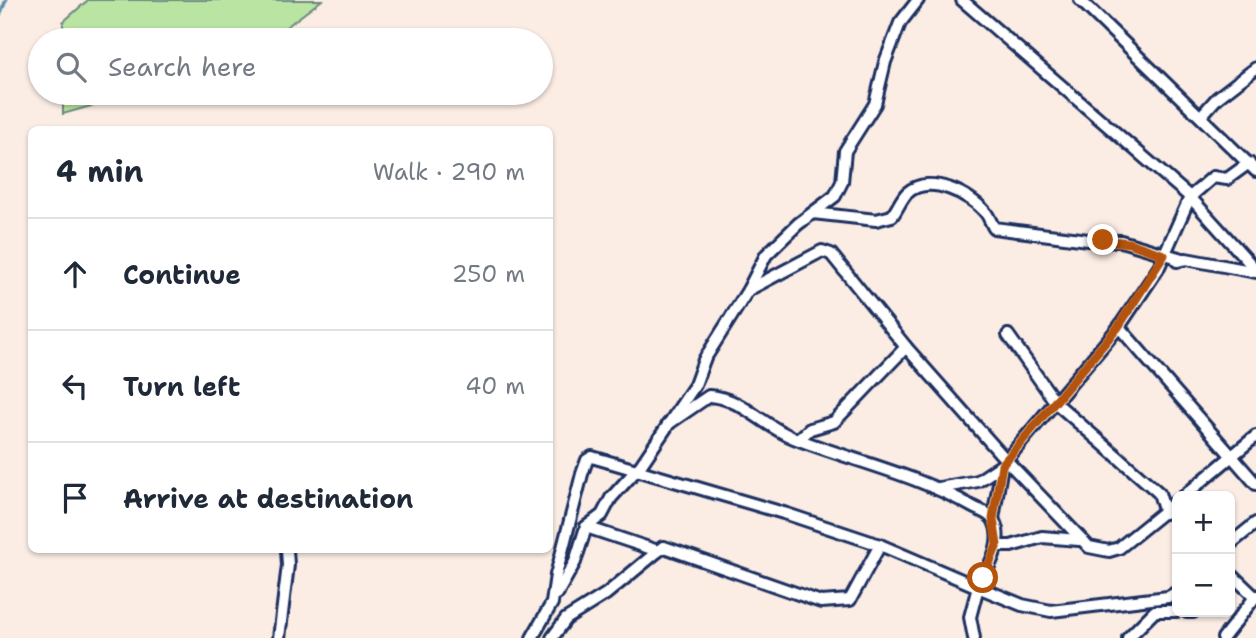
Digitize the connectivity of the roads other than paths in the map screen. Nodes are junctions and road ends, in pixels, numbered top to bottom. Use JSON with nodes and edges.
{"nodes":[{"id":1,"x":918,"y":0,"type":"edge"},
{"id":2,"x":962,"y":0,"type":"edge"},
{"id":3,"x":1080,"y":0,"type":"edge"},
{"id":4,"x":1256,"y":68,"type":"edge"},
{"id":5,"x":1202,"y":116,"type":"junction"},
{"id":6,"x":1252,"y":167,"type":"edge"},
{"id":7,"x":1190,"y":197,"type":"junction"},
{"id":8,"x":813,"y":213,"type":"junction"},
{"id":9,"x":1164,"y":255,"type":"junction"},
{"id":10,"x":1182,"y":259,"type":"junction"},
{"id":11,"x":1158,"y":269,"type":"junction"},
{"id":12,"x":1256,"y":271,"type":"edge"},
{"id":13,"x":748,"y":290,"type":"junction"},
{"id":14,"x":1118,"y":327,"type":"junction"},
{"id":15,"x":1008,"y":335,"type":"dead end"},
{"id":16,"x":906,"y":347,"type":"junction"},
{"id":17,"x":1056,"y":403,"type":"junction"},
{"id":18,"x":668,"y":424,"type":"junction"},
{"id":19,"x":1256,"y":436,"type":"edge"},
{"id":20,"x":799,"y":439,"type":"junction"},
{"id":21,"x":1233,"y":456,"type":"junction"},
{"id":22,"x":1004,"y":463,"type":"junction"},
{"id":23,"x":638,"y":468,"type":"junction"},
{"id":24,"x":1256,"y":484,"type":"edge"},
{"id":25,"x":937,"y":488,"type":"junction"},
{"id":26,"x":1190,"y":491,"type":"edge"},
{"id":27,"x":1172,"y":510,"type":"edge"},
{"id":28,"x":993,"y":519,"type":"junction"},
{"id":29,"x":1256,"y":523,"type":"edge"},
{"id":30,"x":586,"y":527,"type":"junction"},
{"id":31,"x":1079,"y":540,"type":"junction"},
{"id":32,"x":1235,"y":540,"type":"edge"},
{"id":33,"x":880,"y":545,"type":"junction"},
{"id":34,"x":997,"y":545,"type":"junction"},
{"id":35,"x":664,"y":547,"type":"junction"},
{"id":36,"x":287,"y":553,"type":"edge"},
{"id":37,"x":1235,"y":578,"type":"edge"},
{"id":38,"x":978,"y":587,"type":"junction"},
{"id":39,"x":1172,"y":595,"type":"edge"},
{"id":40,"x":1256,"y":597,"type":"edge"},
{"id":41,"x":552,"y":603,"type":"junction"},
{"id":42,"x":1172,"y":611,"type":"edge"},
{"id":43,"x":279,"y":638,"type":"edge"},
{"id":44,"x":532,"y":638,"type":"edge"},
{"id":45,"x":552,"y":638,"type":"edge"},
{"id":46,"x":974,"y":638,"type":"edge"},
{"id":47,"x":1128,"y":638,"type":"edge"},
{"id":48,"x":1223,"y":638,"type":"edge"}],
"edges":[{"from":1,"to":8,"type":"street"},
{"from":2,"to":7,"type":"street"},
{"from":3,"to":5,"type":"street"},
{"from":4,"to":5,"type":"street"},
{"from":5,"to":6,"type":"street"},
{"from":6,"to":7,"type":"street"},
{"from":7,"to":9,"type":"street"},
{"from":7,"to":12,"type":"street"},
{"from":8,"to":9,"type":"street"},
{"from":8,"to":13,"type":"street"},
{"from":9,"to":10,"type":"street"},
{"from":9,"to":11,"type":"street"},
{"from":10,"to":11,"type":"street"},
{"from":10,"to":12,"type":"street"},
{"from":11,"to":14,"type":"street"},
{"from":13,"to":16,"type":"street"},
{"from":13,"to":18,"type":"street"},
{"from":14,"to":17,"type":"street"},
{"from":14,"to":21,"type":"street"},
{"from":15,"to":17,"type":"street"},
{"from":16,"to":20,"type":"street"},
{"from":16,"to":22,"type":"street"},
{"from":17,"to":22,"type":"street"},
{"from":17,"to":27,"type":"street"},
{"from":18,"to":20,"type":"street"},
{"from":18,"to":23,"type":"street"},
{"from":19,"to":21,"type":"street"},
{"from":20,"to":25,"type":"street"},
{"from":21,"to":24,"type":"street"},
{"from":21,"to":26,"type":"street"},
{"from":22,"to":25,"type":"street"},
{"from":22,"to":28,"type":"street"},
{"from":22,"to":31,"type":"street"},
{"from":23,"to":30,"type":"street"},
{"from":23,"to":33,"type":"street"},
{"from":23,"to":41,"type":"street"},
{"from":25,"to":28,"type":"street"},
{"from":27,"to":31,"type":"street"},
{"from":28,"to":34,"type":"street"},
{"from":29,"to":32,"type":"street"},
{"from":30,"to":35,"type":"street"},
{"from":30,"to":41,"type":"street"},
{"from":31,"to":34,"type":"street"},
{"from":33,"to":35,"type":"street"},
{"from":33,"to":38,"type":"street"},
{"from":34,"to":38,"type":"street"},
{"from":35,"to":45,"type":"street"},
{"from":36,"to":43,"type":"street"},
{"from":37,"to":40,"type":"street"},
{"from":38,"to":39,"type":"street"},
{"from":38,"to":46,"type":"street"},
{"from":40,"to":48,"type":"street"},
{"from":41,"to":44,"type":"street"},
{"from":42,"to":47,"type":"street"}]}
